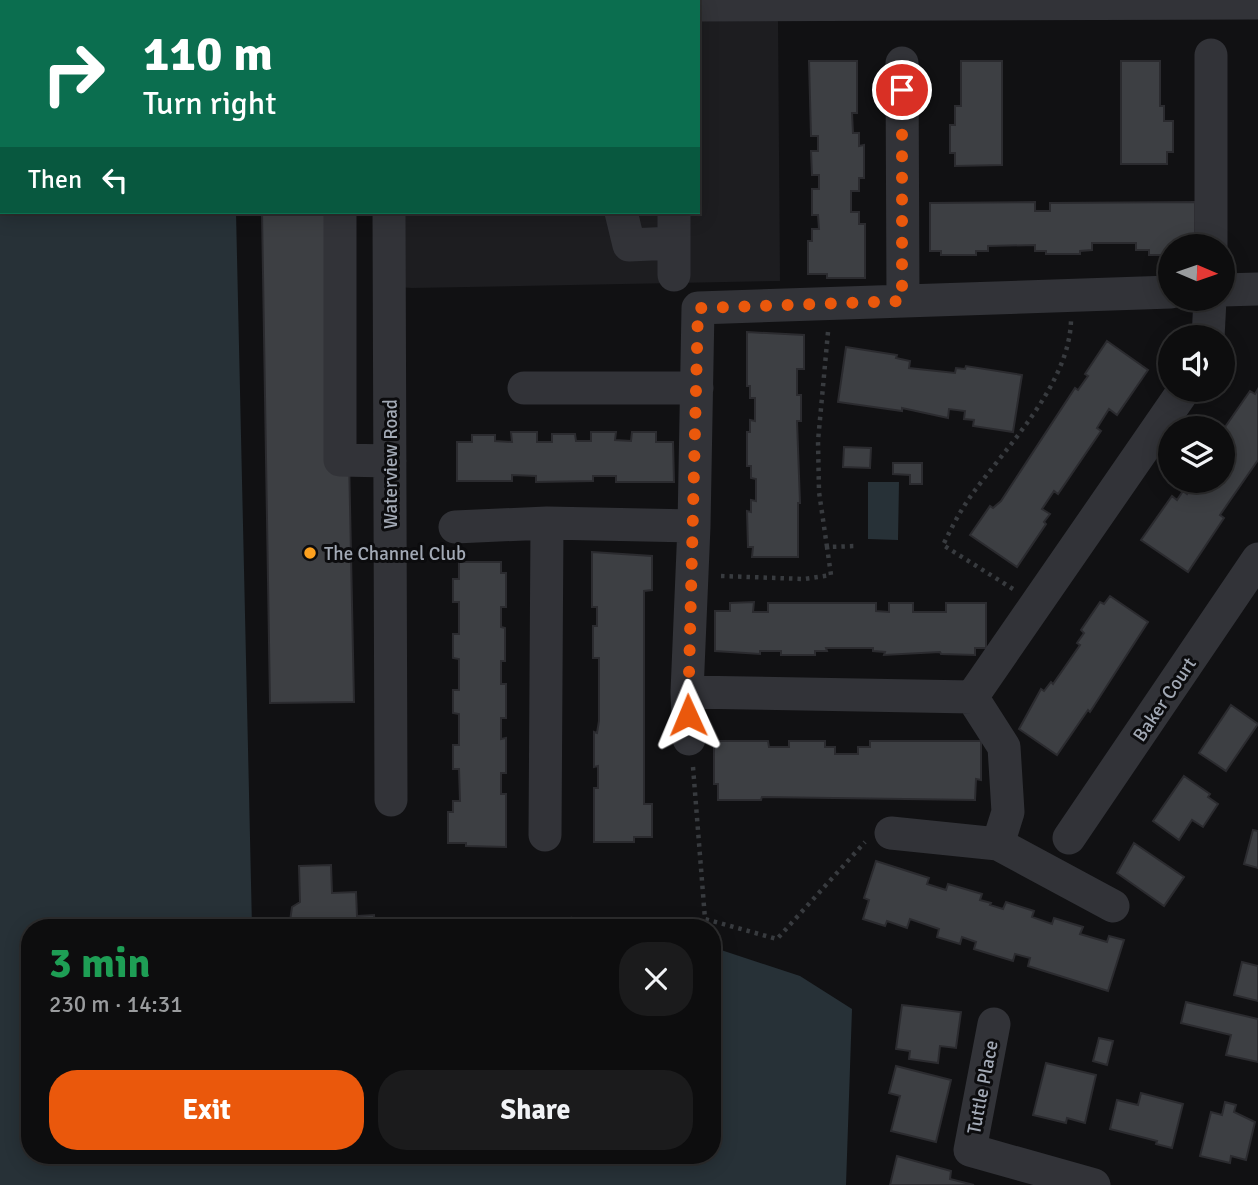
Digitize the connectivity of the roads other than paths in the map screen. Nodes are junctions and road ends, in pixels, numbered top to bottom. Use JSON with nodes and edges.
{"nodes":[{"id":1,"x":1258,"y":3,"type":"edge"},
{"id":2,"x":700,"y":5,"type":"edge"},
{"id":3,"x":1211,"y":55,"type":"dead end"},
{"id":4,"x":902,"y":64,"type":"dead end"},
{"id":5,"x":340,"y":214,"type":"edge"},
{"id":6,"x":389,"y":214,"type":"edge"},
{"id":7,"x":621,"y":214,"type":"edge"},
{"id":8,"x":1211,"y":234,"type":"edge"},
{"id":9,"x":674,"y":243,"type":"edge"},
{"id":10,"x":1258,"y":289,"type":"edge"},
{"id":11,"x":1236,"y":290,"type":"edge"},
{"id":12,"x":1158,"y":292,"type":"edge"},
{"id":13,"x":902,"y":301,"type":"junction"},
{"id":14,"x":340,"y":322,"type":"junction"},
{"id":15,"x":390,"y":322,"type":"junction"},
{"id":16,"x":524,"y":388,"type":"dead end"},
{"id":17,"x":697,"y":388,"type":"junction"},
{"id":18,"x":1176,"y":402,"type":"edge"},
{"id":19,"x":390,"y":461,"type":"junction"},
{"id":20,"x":547,"y":523,"type":"junction"},
{"id":21,"x":694,"y":526,"type":"junction"},
{"id":22,"x":455,"y":527,"type":"dead end"},
{"id":23,"x":1258,"y":559,"type":"edge"},
{"id":24,"x":687,"y":692,"type":"junction"},
{"id":25,"x":972,"y":697,"type":"junction"},
{"id":26,"x":694,"y":751,"type":"road end"},
{"id":27,"x":391,"y":800,"type":"dead end"},
{"id":28,"x":891,"y":833,"type":"road end"},
{"id":29,"x":545,"y":835,"type":"dead end"},
{"id":30,"x":1069,"y":838,"type":"dead end"},
{"id":31,"x":998,"y":844,"type":"junction"},
{"id":32,"x":1113,"y":906,"type":"dead end"},
{"id":33,"x":994,"y":1024,"type":"dead end"},
{"id":34,"x":1061,"y":1181,"type":"edge"},
{"id":35,"x":1094,"y":1185,"type":"edge"}],
"edges":[{"from":1,"to":2,"type":"street"},
{"from":3,"to":8,"type":"street"},
{"from":4,"to":13,"type":"street"},
{"from":5,"to":14,"type":"street"},
{"from":6,"to":15,"type":"street","name":"Waterview Road"},
{"from":7,"to":9,"type":"street"},
{"from":10,"to":11,"type":"street"},
{"from":12,"to":13,"type":"street"},
{"from":13,"to":17,"type":"street"},
{"from":14,"to":15,"type":"street"},
{"from":14,"to":19,"type":"street"},
{"from":15,"to":19,"type":"street","name":"Waterview Road"},
{"from":16,"to":17,"type":"street"},
{"from":17,"to":21,"type":"street"},
{"from":18,"to":25,"type":"street"},
{"from":19,"to":27,"type":"street","name":"Waterview Road"},
{"from":20,"to":21,"type":"street"},
{"from":20,"to":22,"type":"street"},
{"from":20,"to":29,"type":"street"},
{"from":21,"to":24,"type":"street"},
{"from":23,"to":30,"type":"street","name":"Baker Court"},
{"from":24,"to":25,"type":"street"},
{"from":24,"to":26,"type":"street"},
{"from":25,"to":31,"type":"street"},
{"from":28,"to":31,"type":"street"},
{"from":31,"to":32,"type":"street"},
{"from":33,"to":34,"type":"street","name":"Tuttle Place"},
{"from":34,"to":35,"type":"street"}]}
